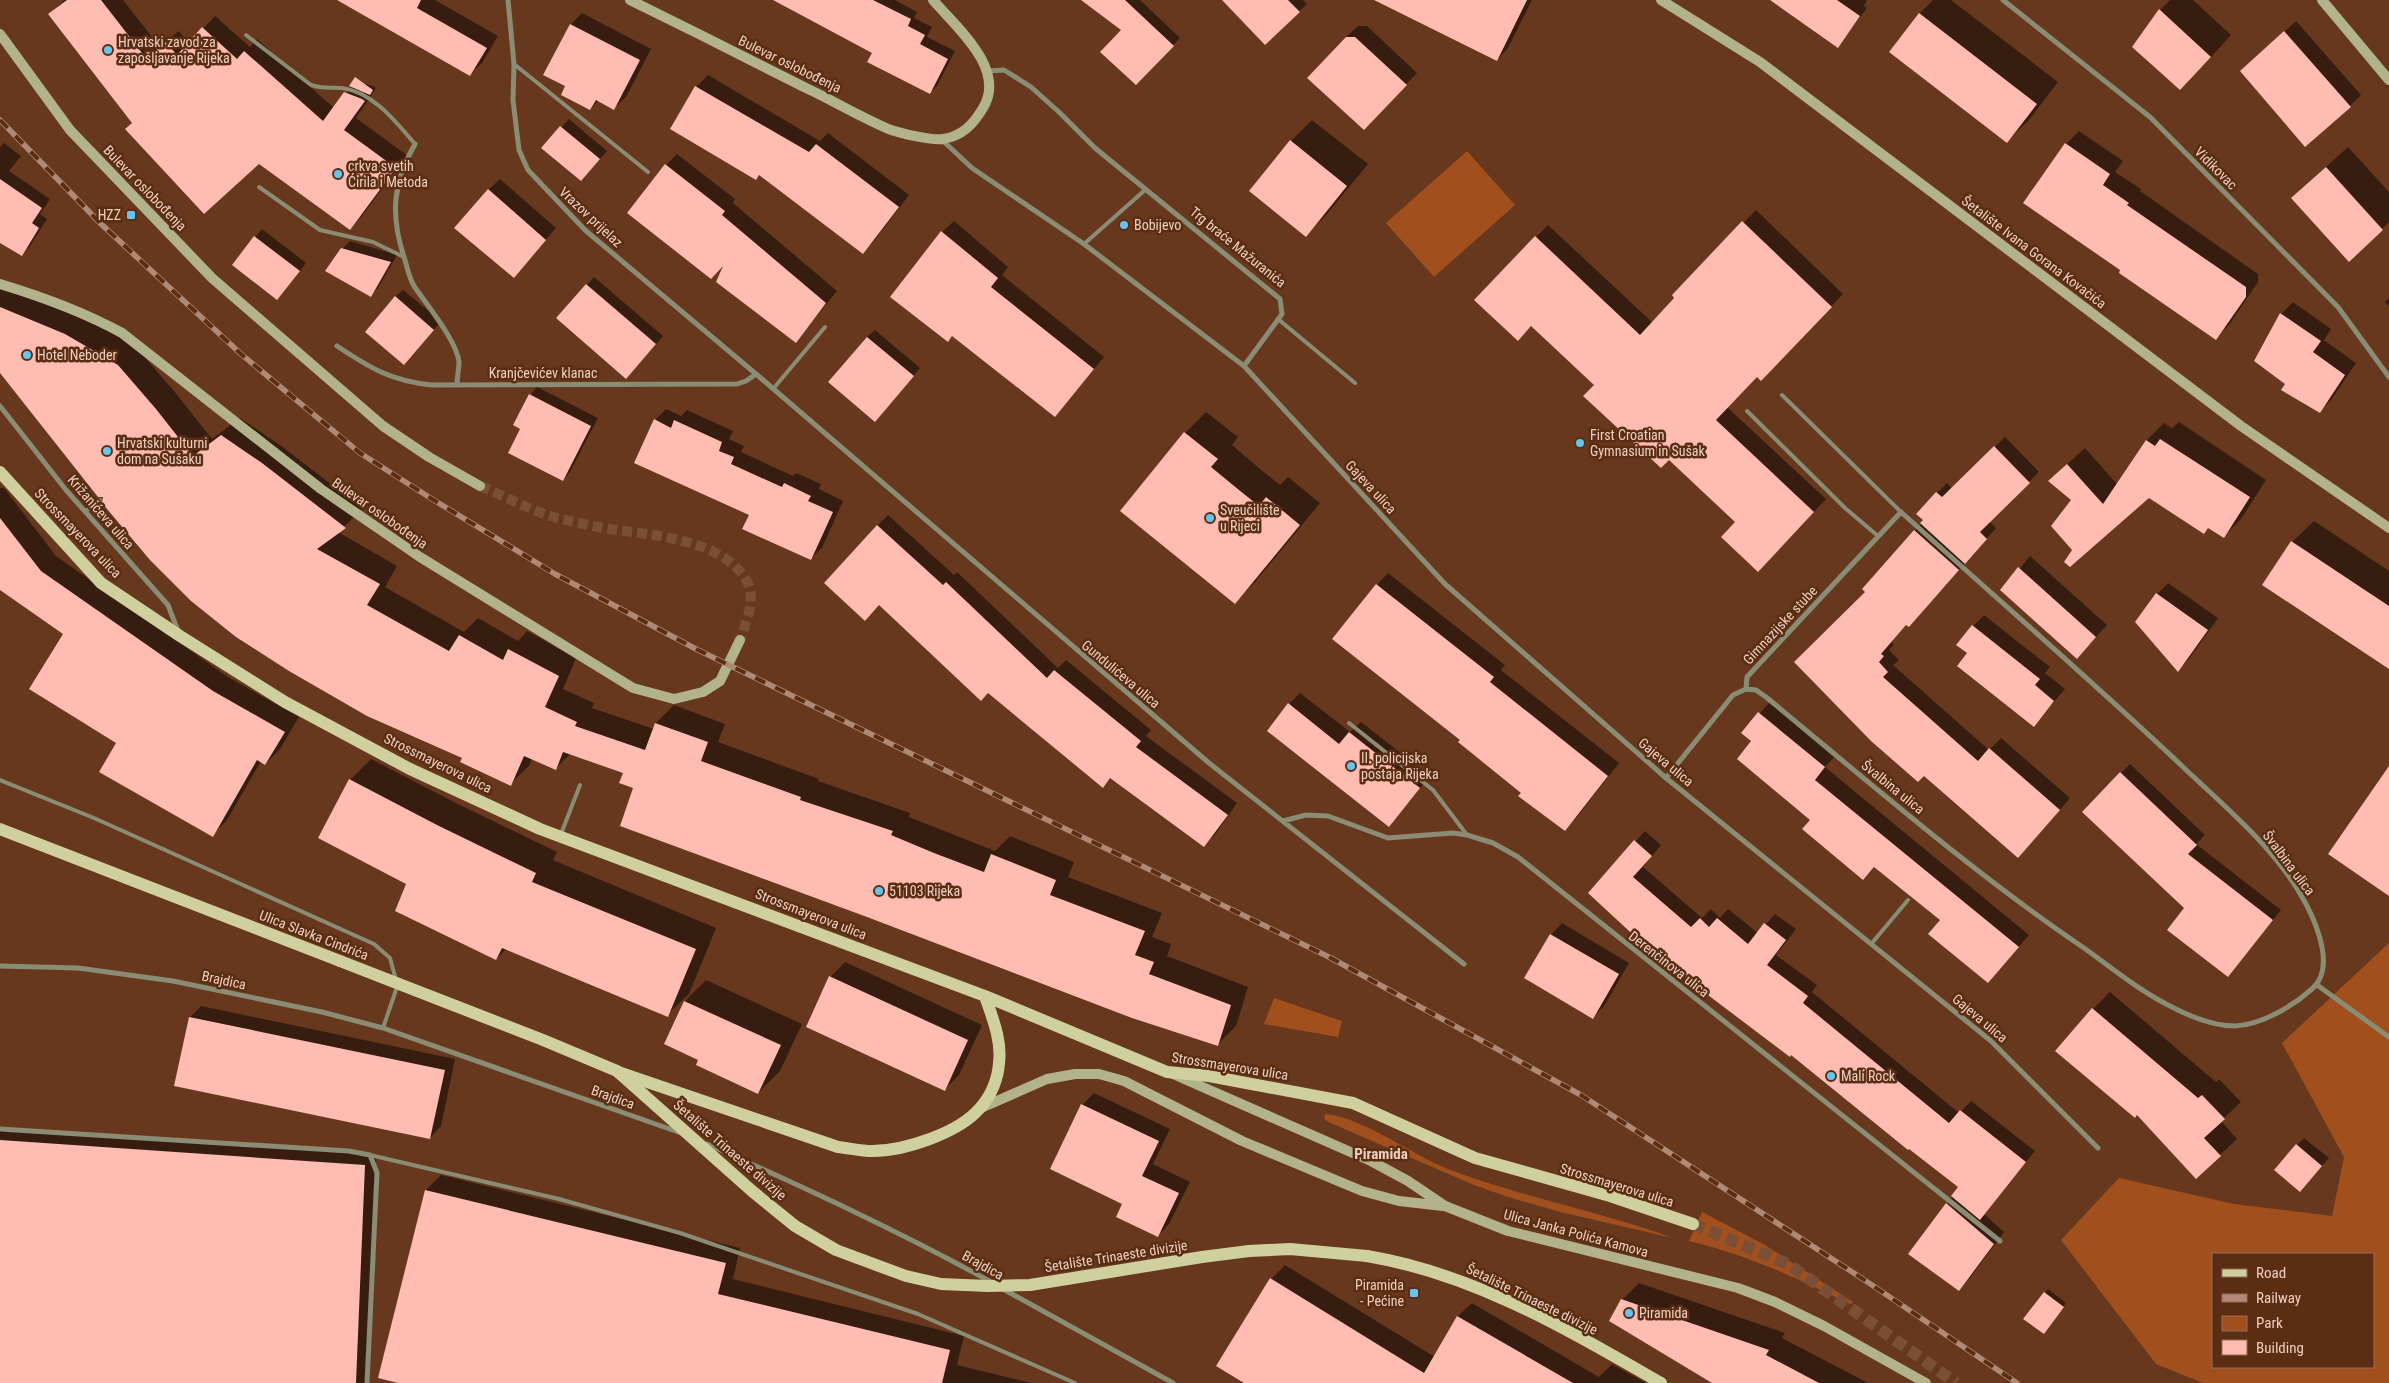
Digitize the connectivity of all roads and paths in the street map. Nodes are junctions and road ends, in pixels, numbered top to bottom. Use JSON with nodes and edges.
{"nodes":[{"id":1,"x":508,"y":0,"type":"edge"},
{"id":2,"x":630,"y":0,"type":"edge"},
{"id":3,"x":933,"y":0,"type":"edge"},
{"id":4,"x":1661,"y":0,"type":"edge"},
{"id":5,"x":2003,"y":0,"type":"edge"},
{"id":6,"x":2322,"y":0,"type":"edge"},
{"id":7,"x":0,"y":34,"type":"edge"},
{"id":8,"x":246,"y":35,"type":"dead end"},
{"id":9,"x":514,"y":64,"type":"junction"},
{"id":10,"x":987,"y":71,"type":"junction"},
{"id":11,"x":2389,"y":80,"type":"edge"},
{"id":12,"x":941,"y":140,"type":"junction"},
{"id":13,"x":415,"y":144,"type":"joint"},
{"id":14,"x":648,"y":172,"type":"dead end"},
{"id":15,"x":259,"y":187,"type":"dead end"},
{"id":16,"x":1145,"y":190,"type":"junction"},
{"id":17,"x":1084,"y":244,"type":"junction"},
{"id":18,"x":404,"y":257,"type":"junction"},
{"id":19,"x":0,"y":284,"type":"edge"},
{"id":20,"x":1278,"y":319,"type":"junction"},
{"id":21,"x":825,"y":328,"type":"dead end"},
{"id":22,"x":337,"y":346,"type":"dead end"},
{"id":23,"x":1244,"y":366,"type":"junction"},
{"id":24,"x":756,"y":374,"type":"junction"},
{"id":25,"x":2389,"y":377,"type":"edge"},
{"id":26,"x":1355,"y":383,"type":"dead end"},
{"id":27,"x":457,"y":385,"type":"junction"},
{"id":28,"x":773,"y":389,"type":"junction"},
{"id":29,"x":1782,"y":395,"type":"dead end"},
{"id":30,"x":0,"y":406,"type":"edge"},
{"id":31,"x":1747,"y":411,"type":"dead end"},
{"id":32,"x":0,"y":472,"type":"edge"},
{"id":33,"x":480,"y":486,"type":"tunnel mouth"},
{"id":34,"x":100,"y":500,"type":"dead end"},
{"id":35,"x":85,"y":512,"type":"junction"},
{"id":36,"x":1901,"y":512,"type":"junction"},
{"id":37,"x":2389,"y":528,"type":"edge"},
{"id":38,"x":1878,"y":536,"type":"junction"},
{"id":39,"x":180,"y":636,"type":"junction"},
{"id":40,"x":740,"y":640,"type":"tunnel mouth"},
{"id":41,"x":1746,"y":689,"type":"junction"},
{"id":42,"x":1349,"y":723,"type":"dead end"},
{"id":43,"x":1666,"y":778,"type":"junction"},
{"id":44,"x":0,"y":780,"type":"edge"},
{"id":45,"x":580,"y":785,"type":"dead end"},
{"id":46,"x":1283,"y":821,"type":"junction"},
{"id":47,"x":0,"y":829,"type":"edge"},
{"id":48,"x":1466,"y":835,"type":"junction"},
{"id":49,"x":560,"y":836,"type":"junction"},
{"id":50,"x":1908,"y":900,"type":"dead end"},
{"id":51,"x":1872,"y":943,"type":"junction"},
{"id":52,"x":1464,"y":964,"type":"dead end"},
{"id":53,"x":0,"y":966,"type":"edge"},
{"id":54,"x":2317,"y":986,"type":"junction"},
{"id":55,"x":985,"y":996,"type":"junction"},
{"id":56,"x":383,"y":1028,"type":"junction"},
{"id":57,"x":2389,"y":1037,"type":"edge"},
{"id":58,"x":617,"y":1071,"type":"junction"},
{"id":59,"x":1167,"y":1072,"type":"junction"},
{"id":60,"x":980,"y":1109,"type":"junction"},
{"id":61,"x":0,"y":1129,"type":"edge"},
{"id":62,"x":2098,"y":1148,"type":"dead end"},
{"id":63,"x":370,"y":1155,"type":"junction"},
{"id":64,"x":1445,"y":1206,"type":"junction"},
{"id":65,"x":1692,"y":1224,"type":"tunnel mouth"},
{"id":66,"x":2000,"y":1241,"type":"dead end"},
{"id":67,"x":367,"y":1383,"type":"edge"},
{"id":68,"x":1075,"y":1383,"type":"edge"},
{"id":69,"x":1173,"y":1383,"type":"edge"},
{"id":70,"x":1661,"y":1383,"type":"edge"},
{"id":71,"x":1926,"y":1383,"type":"edge"}],
"edges":[{"from":1,"to":9,"type":"street","name":"Vrazov prijelaz"},
{"from":2,"to":12,"type":"street","name":"Bulevar oslobođenja"},
{"from":3,"to":10,"type":"street"},
{"from":4,"to":37,"type":"street","name":"Šetalište Ivana Gorana Kovačića"},
{"from":5,"to":25,"type":"street","name":"Vidikovac"},
{"from":6,"to":11,"type":"street"},
{"from":7,"to":33,"type":"street","name":"Bulevar oslobođenja"},
{"from":8,"to":13,"type":"lane"},
{"from":9,"to":14,"type":"lane"},
{"from":9,"to":24,"type":"street","name":"Vrazov prijelaz"},
{"from":10,"to":12,"type":"street"},
{"from":10,"to":16,"type":"street","name":"Trg braće Mažuranića"},
{"from":12,"to":17,"type":"street"},
{"from":13,"to":18,"type":"street"},
{"from":15,"to":18,"type":"lane"},
{"from":16,"to":17,"type":"lane"},
{"from":16,"to":20,"type":"street","name":"Trg braće Mažuranića"},
{"from":17,"to":23,"type":"street"},
{"from":18,"to":27,"type":"street"},
{"from":19,"to":40,"type":"street","name":"Bulevar oslobođenja"},
{"from":20,"to":23,"type":"street"},
{"from":20,"to":26,"type":"lane"},
{"from":21,"to":28,"type":"lane"},
{"from":22,"to":27,"type":"street","name":"Kranjčevićev klanac"},
{"from":23,"to":43,"type":"street","name":"Gajeva ulica"},
{"from":24,"to":27,"type":"street","name":"Kranjčevićev klanac"},
{"from":24,"to":28,"type":"street","name":"Vrazov prijelaz"},
{"from":28,"to":46,"type":"street","name":"Gundulićeva ulica"},
{"from":29,"to":36,"type":"lane"},
{"from":30,"to":35,"type":"street","name":"Križanićeva ulica"},
{"from":31,"to":38,"type":"lane"},
{"from":32,"to":39,"type":"main road","name":"Strossmayerova ulica"},
{"from":34,"to":35,"type":"lane"},
{"from":35,"to":39,"type":"street","name":"Križanićeva ulica"},
{"from":36,"to":38,"type":"street","name":"Gimnazijske stube"},
{"from":36,"to":54,"type":"street","name":"Švalbina ulica"},
{"from":38,"to":41,"type":"street","name":"Gimnazijske stube"},
{"from":39,"to":49,"type":"main road","name":"Strossmayerova ulica"},
{"from":41,"to":43,"type":"street","name":"Gimnazijske stube"},
{"from":41,"to":54,"type":"street","name":"Švalbina ulica"},
{"from":42,"to":48,"type":"lane"},
{"from":43,"to":51,"type":"street","name":"Gajeva ulica"},
{"from":44,"to":56,"type":"lane"},
{"from":45,"to":49,"type":"lane"},
{"from":46,"to":48,"type":"street","name":"Derenčinova ulica"},
{"from":46,"to":52,"type":"street","name":"Gundulićeva ulica"},
{"from":47,"to":58,"type":"main road","name":"Ulica Slavka Cindrića","bridge":true},
{"from":48,"to":66,"type":"street","name":"Derenčinova ulica"},
{"from":49,"to":55,"type":"main road","name":"Strossmayerova ulica"},
{"from":50,"to":51,"type":"lane"},
{"from":51,"to":62,"type":"street","name":"Gajeva ulica"},
{"from":53,"to":56,"type":"street","name":"Brajdica"},
{"from":54,"to":57,"type":"street"},
{"from":55,"to":59,"type":"main road","name":"Strossmayerova ulica"},
{"from":55,"to":60,"type":"main road"},
{"from":56,"to":69,"type":"street","name":"Brajdica"},
{"from":58,"to":60,"type":"main road","name":"Ulica Slavka Cindrića"},
{"from":58,"to":70,"type":"main road","name":"Šetalište Trinaeste divizije","bridge":true},
{"from":59,"to":64,"type":"street","name":"Ulica Janka Polića Kamova"},
{"from":59,"to":65,"type":"main road","name":"Strossmayerova ulica"},
{"from":60,"to":64,"type":"street"},
{"from":61,"to":63,"type":"street"},
{"from":63,"to":67,"type":"street"},
{"from":63,"to":68,"type":"lane"},
{"from":64,"to":71,"type":"street","name":"Ulica Janka Polića Kamova"}]}
